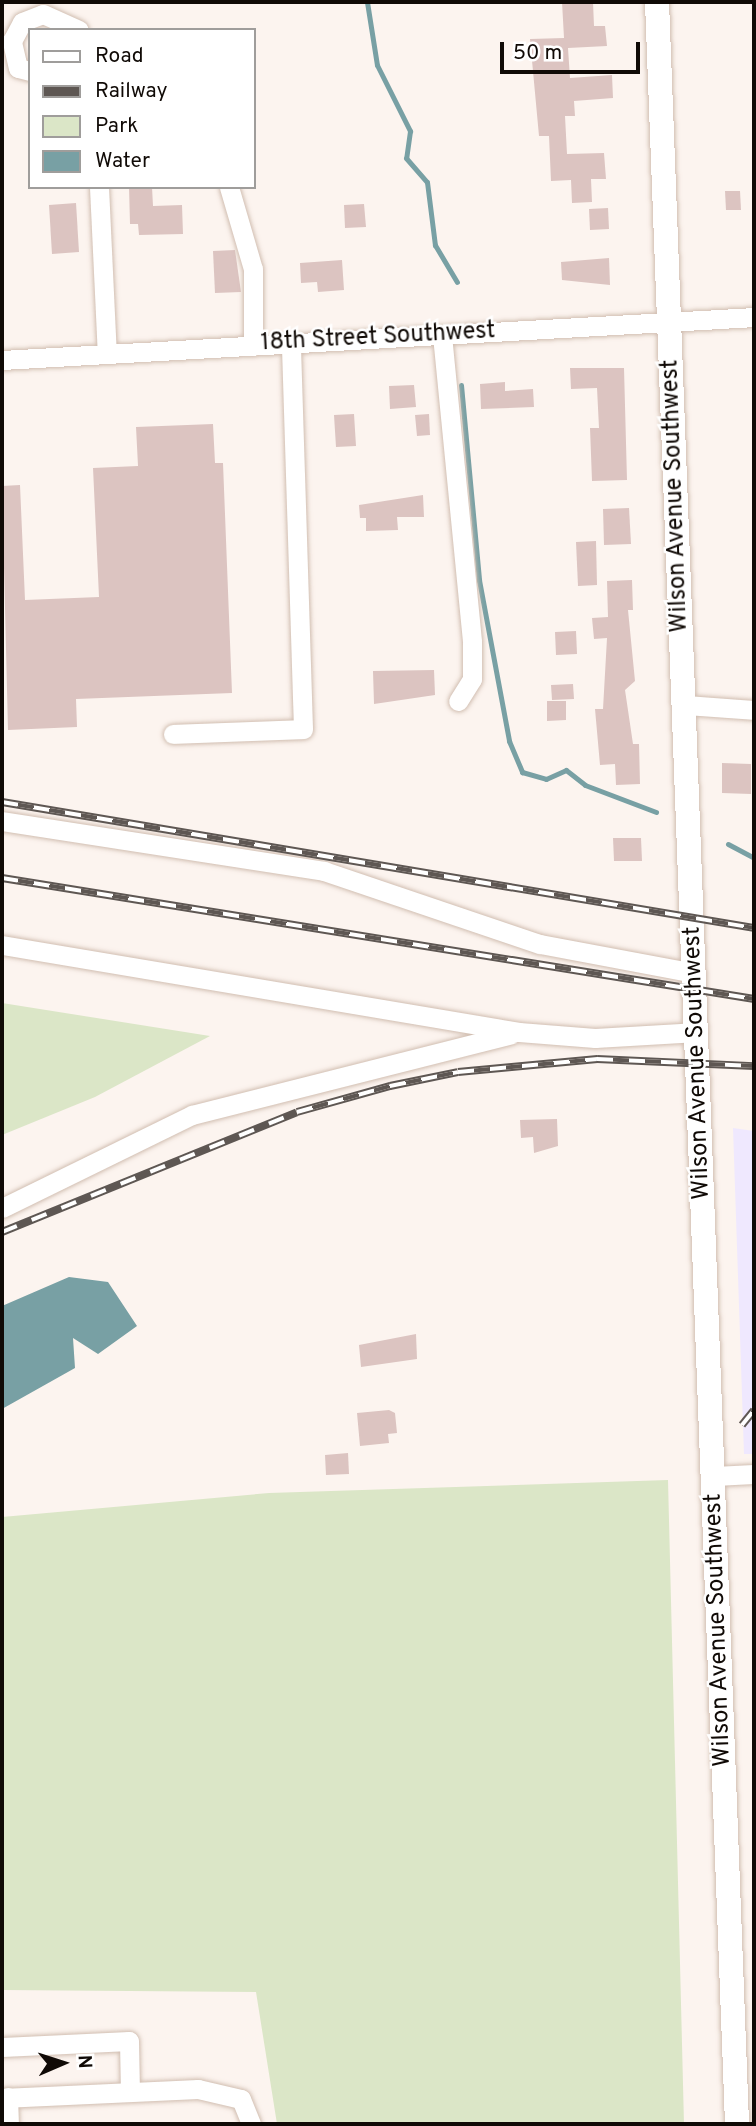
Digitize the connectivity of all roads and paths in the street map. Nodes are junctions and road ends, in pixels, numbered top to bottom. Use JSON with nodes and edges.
{"nodes":[{"id":1,"x":657,"y":2,"type":"edge"},
{"id":2,"x":74,"y":28,"type":"edge"},
{"id":3,"x":28,"y":70,"type":"edge"},
{"id":4,"x":99,"y":189,"type":"edge"},
{"id":5,"x":230,"y":189,"type":"edge"},
{"id":6,"x":754,"y":317,"type":"edge"},
{"id":7,"x":669,"y":321,"type":"junction"},
{"id":8,"x":442,"y":335,"type":"junction"},
{"id":9,"x":291,"y":344,"type":"junction"},
{"id":10,"x":253,"y":346,"type":"junction"},
{"id":11,"x":107,"y":354,"type":"junction"},
{"id":12,"x":2,"y":360,"type":"edge"},
{"id":13,"x":458,"y":701,"type":"dead end"},
{"id":14,"x":685,"y":705,"type":"junction"},
{"id":15,"x":754,"y":710,"type":"edge"},
{"id":16,"x":173,"y":734,"type":"dead end"},
{"id":17,"x":2,"y":821,"type":"edge"},
{"id":18,"x":2,"y":945,"type":"edge"},
{"id":19,"x":695,"y":972,"type":"junction"},
{"id":20,"x":519,"y":1032,"type":"junction"},
{"id":21,"x":698,"y":1032,"type":"junction"},
{"id":22,"x":2,"y":1209,"type":"edge"},
{"id":23,"x":754,"y":1474,"type":"edge"},
{"id":24,"x":714,"y":1476,"type":"junction"},
{"id":25,"x":2,"y":2047,"type":"edge"},
{"id":26,"x":130,"y":2092,"type":"junction"},
{"id":27,"x":5,"y":2098,"type":"edge"},
{"id":28,"x":9,"y":2124,"type":"edge"},
{"id":29,"x":251,"y":2124,"type":"edge"},
{"id":30,"x":737,"y":2124,"type":"edge"}],
"edges":[{"from":1,"to":7,"type":"main road","name":"Wilson Avenue Southwest"},
{"from":2,"to":3,"type":"street"},
{"from":4,"to":11,"type":"street"},
{"from":5,"to":10,"type":"street"},
{"from":6,"to":7,"type":"street","name":"18th Street Southwest"},
{"from":7,"to":8,"type":"street","name":"18th Street Southwest"},
{"from":7,"to":14,"type":"main road","name":"Wilson Avenue Southwest"},
{"from":8,"to":9,"type":"street","name":"18th Street Southwest"},
{"from":8,"to":13,"type":"street"},
{"from":9,"to":10,"type":"street","name":"18th Street Southwest"},
{"from":9,"to":16,"type":"street"},
{"from":10,"to":11,"type":"street","name":"18th Street Southwest"},
{"from":11,"to":12,"type":"street","name":"18th Street Southwest"},
{"from":14,"to":15,"type":"street"},
{"from":14,"to":19,"type":"main road","name":"Wilson Avenue Southwest"},
{"from":17,"to":19,"type":"street"},
{"from":18,"to":20,"type":"street"},
{"from":19,"to":21,"type":"main road","name":"Wilson Avenue Southwest"},
{"from":20,"to":21,"type":"street"},
{"from":20,"to":22,"type":"street"},
{"from":21,"to":24,"type":"main road","name":"Wilson Avenue Southwest"},
{"from":23,"to":24,"type":"street"},
{"from":24,"to":30,"type":"main road","name":"Wilson Avenue Southwest"},
{"from":25,"to":26,"type":"street"},
{"from":26,"to":27,"type":"street"},
{"from":26,"to":29,"type":"street"},
{"from":27,"to":28,"type":"street"}]}
